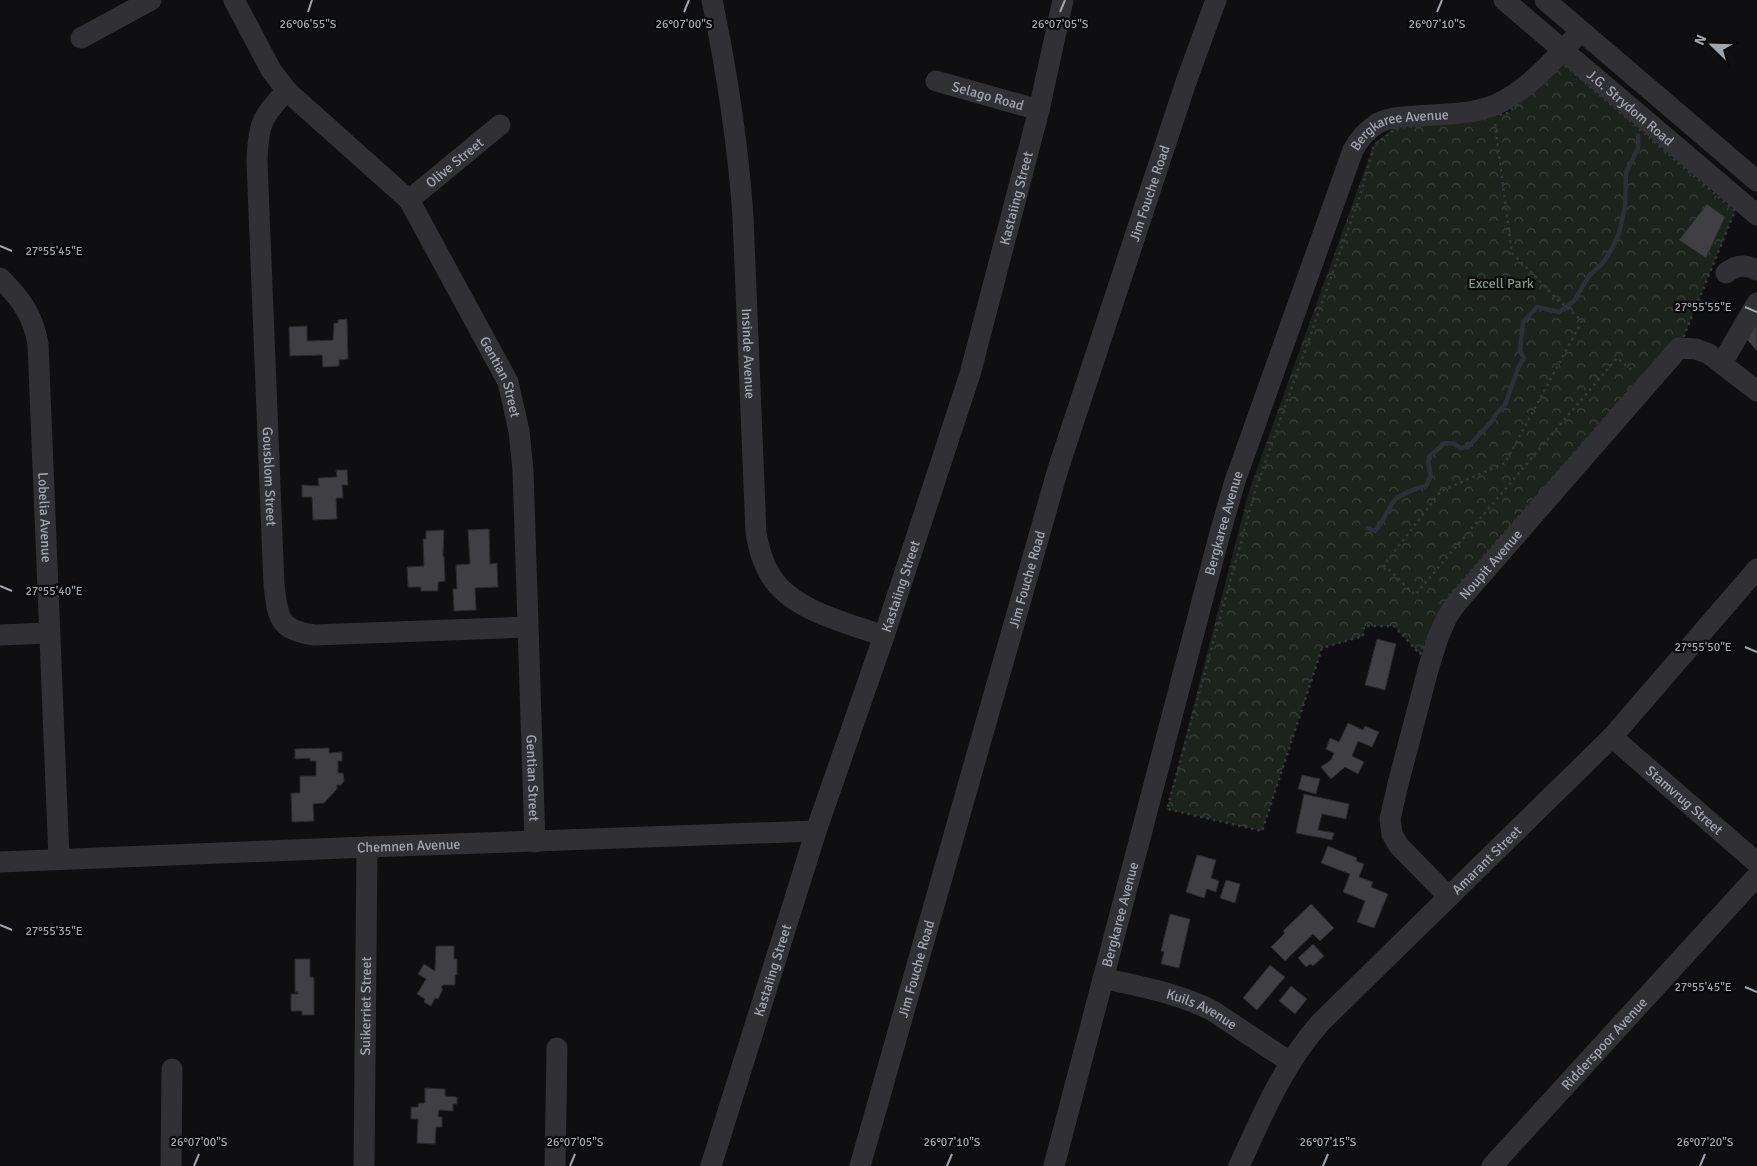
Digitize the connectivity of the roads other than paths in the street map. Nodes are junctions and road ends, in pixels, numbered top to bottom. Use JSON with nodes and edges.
{"nodes":[{"id":1,"x":151,"y":0,"type":"edge"},
{"id":2,"x":234,"y":0,"type":"edge"},
{"id":3,"x":712,"y":0,"type":"edge"},
{"id":4,"x":1063,"y":0,"type":"edge"},
{"id":5,"x":1216,"y":0,"type":"edge"},
{"id":6,"x":1504,"y":0,"type":"edge"},
{"id":7,"x":1545,"y":0,"type":"edge"},
{"id":8,"x":1581,"y":31,"type":"junction"},
{"id":9,"x":81,"y":38,"type":"dead end"},
{"id":10,"x":1563,"y":49,"type":"junction"},
{"id":11,"x":936,"y":81,"type":"dead end"},
{"id":12,"x":287,"y":91,"type":"junction"},
{"id":13,"x":1039,"y":110,"type":"junction"},
{"id":14,"x":500,"y":125,"type":"dead end"},
{"id":15,"x":1757,"y":181,"type":"edge"},
{"id":16,"x":409,"y":200,"type":"junction"},
{"id":17,"x":1757,"y":214,"type":"edge"},
{"id":18,"x":1757,"y":270,"type":"edge"},
{"id":19,"x":1726,"y":273,"type":"dead end"},
{"id":20,"x":0,"y":278,"type":"edge"},
{"id":21,"x":1757,"y":303,"type":"edge"},
{"id":22,"x":1722,"y":363,"type":"junction"},
{"id":23,"x":1757,"y":391,"type":"edge"},
{"id":24,"x":1757,"y":568,"type":"edge"},
{"id":25,"x":527,"y":627,"type":"junction"},
{"id":26,"x":49,"y":633,"type":"junction"},
{"id":27,"x":0,"y":635,"type":"edge"},
{"id":28,"x":884,"y":636,"type":"junction"},
{"id":29,"x":1612,"y":737,"type":"junction"},
{"id":30,"x":816,"y":831,"type":"junction"},
{"id":31,"x":535,"y":842,"type":"junction"},
{"id":32,"x":367,"y":847,"type":"junction"},
{"id":33,"x":59,"y":860,"type":"junction"},
{"id":34,"x":0,"y":862,"type":"edge"},
{"id":35,"x":1757,"y":863,"type":"edge"},
{"id":36,"x":1757,"y":876,"type":"edge"},
{"id":37,"x":1449,"y":897,"type":"junction"},
{"id":38,"x":1103,"y":978,"type":"junction"},
{"id":39,"x":557,"y":1048,"type":"dead end"},
{"id":40,"x":1290,"y":1062,"type":"junction"},
{"id":41,"x":172,"y":1069,"type":"dead end"},
{"id":42,"x":171,"y":1166,"type":"edge"},
{"id":43,"x":364,"y":1166,"type":"edge"},
{"id":44,"x":556,"y":1166,"type":"edge"},
{"id":45,"x":711,"y":1166,"type":"edge"},
{"id":46,"x":860,"y":1166,"type":"edge"},
{"id":47,"x":1054,"y":1166,"type":"edge"},
{"id":48,"x":1239,"y":1166,"type":"edge"},
{"id":49,"x":1492,"y":1166,"type":"edge"}],
"edges":[{"from":1,"to":9,"type":"street"},
{"from":2,"to":12,"type":"street","name":"Gentian Street"},
{"from":3,"to":28,"type":"street","name":"Insinde Avenue"},
{"from":4,"to":13,"type":"street","name":"Kastaiing Street"},
{"from":5,"to":46,"type":"street","name":"Jim Fouche Road"},
{"from":6,"to":10,"type":"street","name":"J.G. Strydom Road"},
{"from":7,"to":8,"type":"street","name":"J.G. Strydom Road"},
{"from":8,"to":10,"type":"street","name":"Bergkaree Avenue"},
{"from":8,"to":15,"type":"street","name":"J.G. Strydom Road"},
{"from":10,"to":17,"type":"street","name":"J.G. Strydom Road"},
{"from":10,"to":38,"type":"street","name":"Bergkaree Avenue"},
{"from":11,"to":13,"type":"street","name":"Selago Road"},
{"from":12,"to":16,"type":"street","name":"Gentian Street"},
{"from":12,"to":25,"type":"street","name":"Gousblom Street"},
{"from":13,"to":28,"type":"street","name":"Kastaiing Street"},
{"from":14,"to":16,"type":"street","name":"Olive Street"},
{"from":16,"to":25,"type":"street","name":"Gentian Street"},
{"from":18,"to":19,"type":"street"},
{"from":20,"to":26,"type":"street","name":"Lobelia Avenue"},
{"from":21,"to":22,"type":"street"},
{"from":22,"to":23,"type":"street"},
{"from":22,"to":37,"type":"street","name":"Noupit Avenue"},
{"from":24,"to":29,"type":"street","name":"Amarant Street"},
{"from":25,"to":31,"type":"street","name":"Gentian Street"},
{"from":26,"to":27,"type":"street"},
{"from":26,"to":33,"type":"street","name":"Lobelia Avenue"},
{"from":28,"to":30,"type":"street","name":"Kastaiing Street"},
{"from":29,"to":35,"type":"street","name":"Stamvrug Street"},
{"from":29,"to":37,"type":"street","name":"Amarant Street"},
{"from":30,"to":31,"type":"street","name":"Chemnen Avenue"},
{"from":30,"to":45,"type":"street","name":"Kastaiing Street"},
{"from":31,"to":32,"type":"street","name":"Chemnen Avenue"},
{"from":32,"to":33,"type":"street","name":"Chemnen Avenue"},
{"from":32,"to":43,"type":"street","name":"Suikerriet Street"},
{"from":33,"to":34,"type":"street","name":"Chemnen Avenue"},
{"from":36,"to":49,"type":"street","name":"Ridderspoor Avenue"},
{"from":37,"to":40,"type":"street","name":"Amarant Street"},
{"from":38,"to":40,"type":"street","name":"Kuils Avenue"},
{"from":38,"to":47,"type":"street","name":"Bergkaree Avenue"},
{"from":39,"to":44,"type":"street"},
{"from":40,"to":48,"type":"street","name":"Amarant Street"},
{"from":41,"to":42,"type":"street"}]}
